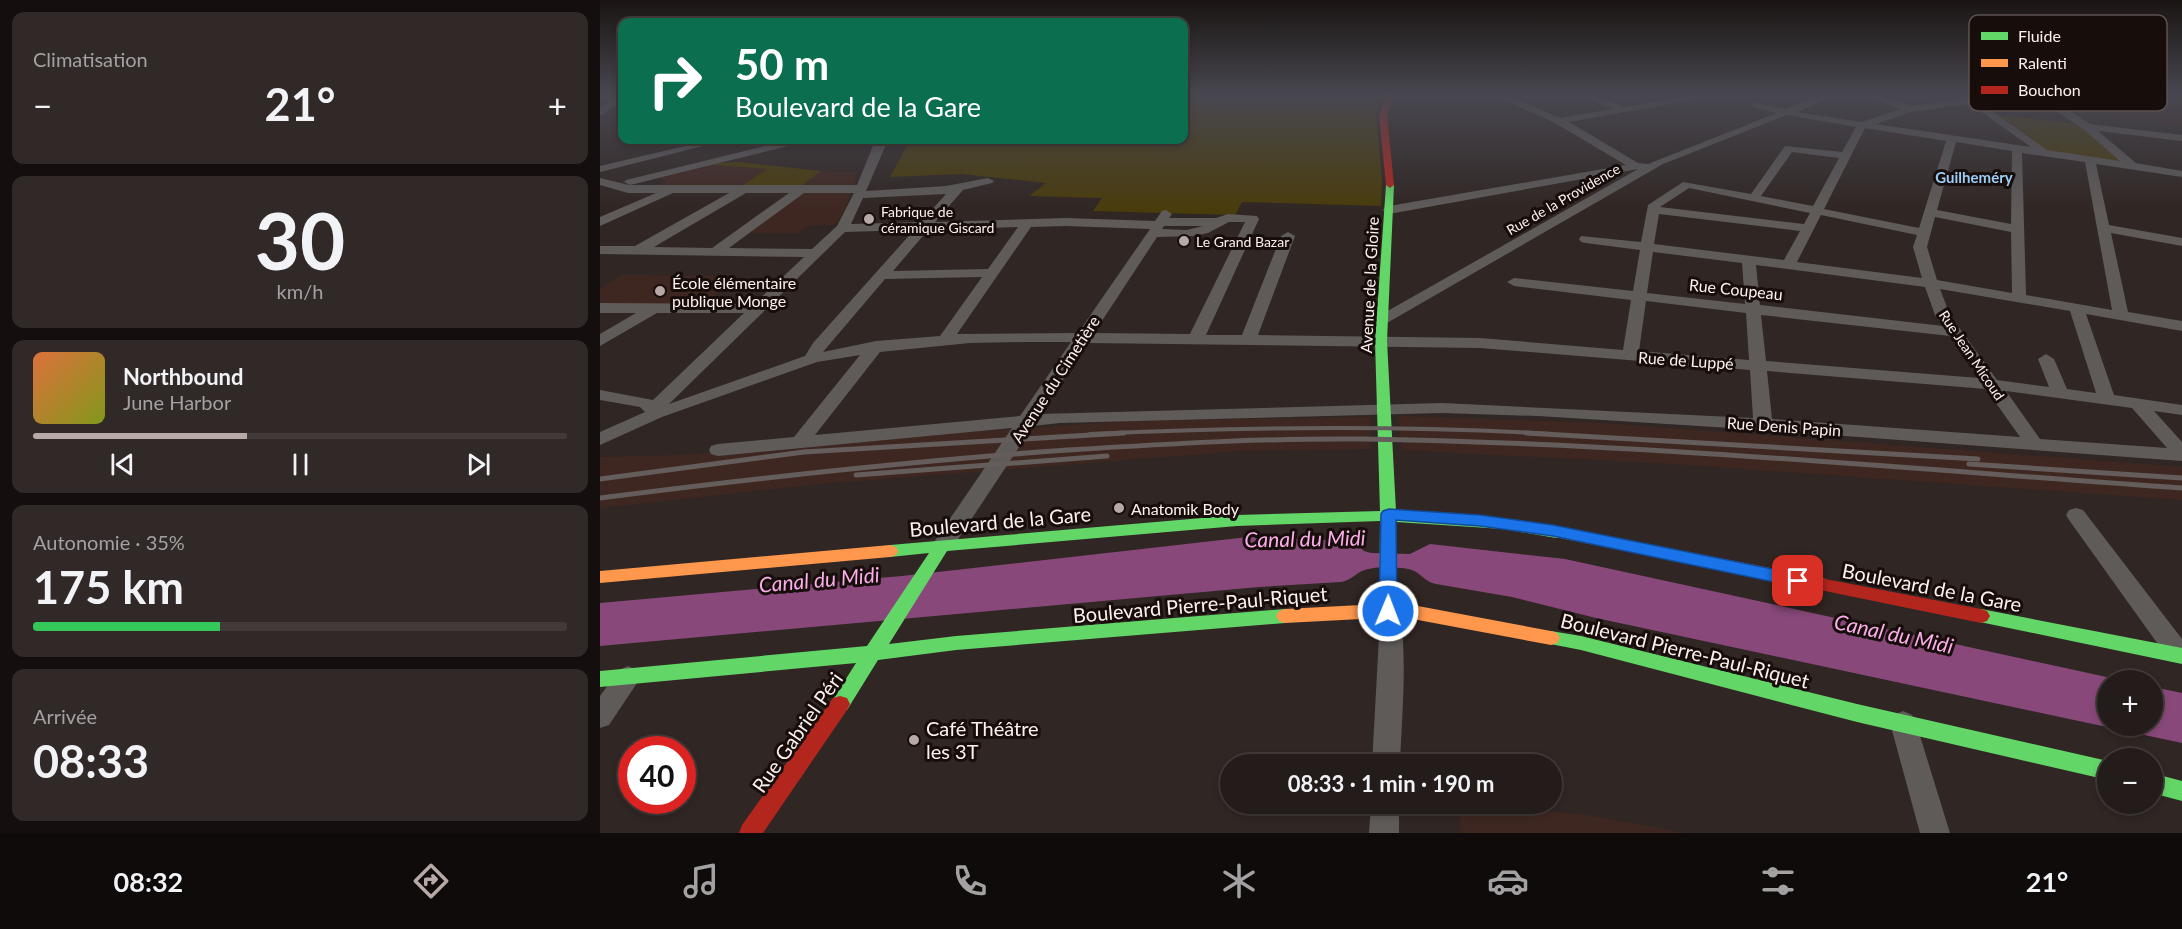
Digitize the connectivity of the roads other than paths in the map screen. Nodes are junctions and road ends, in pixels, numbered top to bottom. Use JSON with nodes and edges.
{"nodes":[{"id":1,"x":1385,"y":133,"type":"edge"},
{"id":2,"x":1580,"y":133,"type":"edge"},
{"id":3,"x":1734,"y":133,"type":"edge"},
{"id":4,"x":1858,"y":133,"type":"edge"},
{"id":5,"x":1913,"y":133,"type":"edge"},
{"id":6,"x":2017,"y":133,"type":"edge"},
{"id":7,"x":2095,"y":133,"type":"edge"},
{"id":8,"x":2138,"y":133,"type":"edge"},
{"id":9,"x":2182,"y":138,"type":"edge"},
{"id":10,"x":1952,"y":139,"type":"junction"},
{"id":11,"x":705,"y":144,"type":"edge"},
{"id":12,"x":784,"y":144,"type":"edge"},
{"id":13,"x":880,"y":144,"type":"edge"},
{"id":14,"x":2018,"y":148,"type":"junction"},
{"id":15,"x":2046,"y":153,"type":"junction"},
{"id":16,"x":1845,"y":156,"type":"junction"},
{"id":17,"x":2090,"y":160,"type":"junction"},
{"id":18,"x":2132,"y":166,"type":"junction"},
{"id":19,"x":1641,"y":167,"type":"junction"},
{"id":20,"x":600,"y":169,"type":"edge"},
{"id":21,"x":2182,"y":174,"type":"edge"},
{"id":22,"x":600,"y":181,"type":"edge"},
{"id":23,"x":987,"y":181,"type":"dead end"},
{"id":24,"x":615,"y":186,"type":"junction"},
{"id":25,"x":958,"y":188,"type":"junction"},
{"id":26,"x":674,"y":189,"type":"junction"},
{"id":27,"x":744,"y":189,"type":"junction"},
{"id":28,"x":600,"y":190,"type":"edge"},
{"id":29,"x":800,"y":190,"type":"junction"},
{"id":30,"x":859,"y":192,"type":"junction"},
{"id":31,"x":1755,"y":196,"type":"junction"},
{"id":32,"x":1389,"y":210,"type":"junction"},
{"id":33,"x":1653,"y":210,"type":"junction"},
{"id":34,"x":1817,"y":210,"type":"junction"},
{"id":35,"x":1930,"y":212,"type":"junction"},
{"id":36,"x":600,"y":222,"type":"edge"},
{"id":37,"x":1027,"y":223,"type":"junction"},
{"id":38,"x":1160,"y":224,"type":"junction"},
{"id":39,"x":925,"y":225,"type":"junction"},
{"id":40,"x":842,"y":228,"type":"junction"},
{"id":41,"x":1806,"y":228,"type":"junction"},
{"id":42,"x":2103,"y":228,"type":"junction"},
{"id":43,"x":2017,"y":229,"type":"junction"},
{"id":44,"x":1924,"y":233,"type":"junction"},
{"id":45,"x":1288,"y":236,"type":"dead end"},
{"id":46,"x":1586,"y":239,"type":"dead end"},
{"id":47,"x":2182,"y":242,"type":"edge"},
{"id":48,"x":1648,"y":246,"type":"junction"},
{"id":49,"x":600,"y":250,"type":"edge"},
{"id":50,"x":638,"y":250,"type":"junction"},
{"id":51,"x":715,"y":252,"type":"junction"},
{"id":52,"x":815,"y":253,"type":"junction"},
{"id":53,"x":1749,"y":259,"type":"junction"},
{"id":54,"x":1789,"y":264,"type":"junction"},
{"id":55,"x":992,"y":273,"type":"junction"},
{"id":56,"x":881,"y":275,"type":"junction"},
{"id":57,"x":1514,"y":282,"type":"dead end"},
{"id":58,"x":1930,"y":283,"type":"junction"},
{"id":59,"x":1638,"y":296,"type":"junction"},
{"id":60,"x":2019,"y":298,"type":"junction"},
{"id":61,"x":600,"y":308,"type":"edge"},
{"id":62,"x":2076,"y":308,"type":"junction"},
{"id":63,"x":653,"y":309,"type":"junction"},
{"id":64,"x":758,"y":309,"type":"junction"},
{"id":65,"x":1753,"y":309,"type":"junction"},
{"id":66,"x":2121,"y":315,"type":"junction"},
{"id":67,"x":1382,"y":320,"type":"junction"},
{"id":68,"x":2182,"y":326,"type":"edge"},
{"id":69,"x":1955,"y":332,"type":"junction"},
{"id":70,"x":1081,"y":338,"type":"junction"},
{"id":71,"x":1196,"y":339,"type":"junction"},
{"id":72,"x":1248,"y":339,"type":"junction"},
{"id":73,"x":945,"y":340,"type":"junction"},
{"id":74,"x":600,"y":341,"type":"edge"},
{"id":75,"x":1381,"y":341,"type":"junction"},
{"id":76,"x":876,"y":346,"type":"junction"},
{"id":77,"x":1630,"y":355,"type":"junction"},
{"id":78,"x":814,"y":358,"type":"junction"},
{"id":79,"x":2046,"y":358,"type":"dead end"},
{"id":80,"x":1758,"y":365,"type":"junction"},
{"id":81,"x":1991,"y":384,"type":"junction"},
{"id":82,"x":2060,"y":393,"type":"junction"},
{"id":83,"x":600,"y":395,"type":"edge"},
{"id":84,"x":2107,"y":400,"type":"junction"},
{"id":85,"x":2138,"y":405,"type":"junction"},
{"id":86,"x":2182,"y":410,"type":"edge"},
{"id":87,"x":1385,"y":411,"type":"junction"},
{"id":88,"x":656,"y":413,"type":"junction"},
{"id":89,"x":1025,"y":424,"type":"junction"},
{"id":90,"x":1763,"y":424,"type":"junction"},
{"id":91,"x":600,"y":439,"type":"edge"},
{"id":92,"x":798,"y":444,"type":"junction"},
{"id":93,"x":2034,"y":444,"type":"junction"},
{"id":94,"x":718,"y":450,"type":"dead end"},
{"id":95,"x":2182,"y":454,"type":"edge"},
{"id":96,"x":1389,"y":514,"type":"junction"},
{"id":97,"x":2076,"y":515,"type":"dead end"},
{"id":98,"x":939,"y":552,"type":"junction"},
{"id":99,"x":600,"y":577,"type":"edge"},
{"id":100,"x":1388,"y":611,"type":"junction"},
{"id":101,"x":874,"y":653,"type":"junction"},
{"id":102,"x":2181,"y":655,"type":"edge"},
{"id":103,"x":628,"y":676,"type":"junction"},
{"id":104,"x":600,"y":679,"type":"edge"},
{"id":105,"x":600,"y":717,"type":"edge"},
{"id":106,"x":1903,"y":723,"type":"junction"},
{"id":107,"x":1386,"y":754,"type":"edge"},
{"id":108,"x":2067,"y":760,"type":"junction"},
{"id":109,"x":2097,"y":764,"type":"edge"},
{"id":110,"x":2097,"y":768,"type":"edge"},
{"id":111,"x":2163,"y":775,"type":"edge"},
{"id":112,"x":2182,"y":778,"type":"edge"},
{"id":113,"x":2163,"y":786,"type":"edge"},
{"id":114,"x":2182,"y":791,"type":"edge"},
{"id":115,"x":1385,"y":814,"type":"edge"},
{"id":116,"x":750,"y":833,"type":"edge"},
{"id":117,"x":1384,"y":833,"type":"edge"},
{"id":118,"x":1935,"y":833,"type":"edge"}],
"edges":[{"from":1,"to":32,"type":"main road","name":"Avenue de la Gloire"},
{"from":2,"to":19,"type":"street"},
{"from":3,"to":19,"type":"street","name":"Rue de la Providence"},
{"from":4,"to":16,"type":"street"},
{"from":5,"to":10,"type":"street"},
{"from":6,"to":15,"type":"street"},
{"from":7,"to":18,"type":"street"},
{"from":8,"to":9,"type":"street"},
{"from":10,"to":14,"type":"street"},
{"from":10,"to":35,"type":"street","name":"Rue Jean Micoud"},
{"from":11,"to":20,"type":"street"},
{"from":12,"to":24,"type":"street"},
{"from":13,"to":30,"type":"street"},
{"from":14,"to":15,"type":"street"},
{"from":14,"to":43,"type":"street"},
{"from":15,"to":17,"type":"street"},
{"from":16,"to":31,"type":"street"},
{"from":16,"to":34,"type":"street"},
{"from":17,"to":18,"type":"street"},
{"from":17,"to":42,"type":"street"},
{"from":18,"to":21,"type":"street"},
{"from":19,"to":32,"type":"street"},
{"from":19,"to":67,"type":"street","name":"Rue de la Providence"},
{"from":22,"to":24,"type":"street"},
{"from":23,"to":25,"type":"street"},
{"from":24,"to":26,"type":"street"},
{"from":24,"to":28,"type":"street"},
{"from":25,"to":30,"type":"street"},
{"from":25,"to":39,"type":"street"},
{"from":26,"to":27,"type":"street"},
{"from":26,"to":36,"type":"street"},
{"from":27,"to":29,"type":"street"},
{"from":27,"to":50,"type":"street"},
{"from":29,"to":30,"type":"street"},
{"from":29,"to":51,"type":"street"},
{"from":30,"to":40,"type":"street"},
{"from":31,"to":33,"type":"street"},
{"from":31,"to":34,"type":"street"},
{"from":32,"to":67,"type":"main road","name":"Avenue de la Gloire"},
{"from":33,"to":41,"type":"street"},
{"from":33,"to":48,"type":"street"},
{"from":34,"to":41,"type":"street"},
{"from":34,"to":44,"type":"street"},
{"from":35,"to":43,"type":"street"},
{"from":35,"to":44,"type":"street","name":"Rue Jean Micoud"},
{"from":37,"to":38,"type":"street"},
{"from":37,"to":39,"type":"street"},
{"from":37,"to":55,"type":"street"},
{"from":38,"to":70,"type":"street","name":"Avenue du Cimetière"},
{"from":38,"to":71,"type":"street"},
{"from":39,"to":40,"type":"street"},
{"from":39,"to":56,"type":"street"},
{"from":40,"to":52,"type":"street"},
{"from":41,"to":54,"type":"street"},
{"from":42,"to":47,"type":"street"},
{"from":42,"to":66,"type":"street"},
{"from":43,"to":60,"type":"street"},
{"from":44,"to":58,"type":"street","name":"Rue Jean Micoud"},
{"from":45,"to":72,"type":"street"},
{"from":46,"to":48,"type":"street"},
{"from":48,"to":53,"type":"street"},
{"from":48,"to":59,"type":"street"},
{"from":49,"to":50,"type":"street"},
{"from":50,"to":51,"type":"street"},
{"from":51,"to":52,"type":"street"},
{"from":52,"to":64,"type":"street"},
{"from":53,"to":54,"type":"street"},
{"from":53,"to":65,"type":"street"},
{"from":54,"to":58,"type":"street"},
{"from":55,"to":56,"type":"street"},
{"from":55,"to":73,"type":"street"},
{"from":56,"to":78,"type":"street"},
{"from":57,"to":59,"type":"street","name":"Rue Coupeau"},
{"from":58,"to":60,"type":"street"},
{"from":58,"to":69,"type":"street","name":"Rue Jean Micoud"},
{"from":59,"to":65,"type":"street","name":"Rue Coupeau"},
{"from":59,"to":77,"type":"street"},
{"from":60,"to":62,"type":"street"},
{"from":61,"to":63,"type":"street"},
{"from":62,"to":66,"type":"street"},
{"from":62,"to":84,"type":"street"},
{"from":63,"to":64,"type":"street"},
{"from":63,"to":74,"type":"street"},
{"from":64,"to":88,"type":"street"},
{"from":65,"to":69,"type":"street","name":"Rue Coupeau"},
{"from":65,"to":80,"type":"street"},
{"from":66,"to":68,"type":"street"},
{"from":67,"to":75,"type":"main road","name":"Avenue de la Gloire"},
{"from":69,"to":81,"type":"street","name":"Rue Jean Micoud"},
{"from":70,"to":71,"type":"street","name":"Rue de Luppé"},
{"from":70,"to":73,"type":"street","name":"Rue de Luppé"},
{"from":70,"to":89,"type":"street","name":"Avenue du Cimetière"},
{"from":71,"to":72,"type":"street","name":"Rue de Luppé"},
{"from":72,"to":75,"type":"street","name":"Rue de Luppé"},
{"from":73,"to":76,"type":"street","name":"Rue de Luppé"},
{"from":75,"to":77,"type":"street","name":"Rue de Luppé"},
{"from":75,"to":87,"type":"main road","name":"Avenue de la Gloire"},
{"from":76,"to":78,"type":"street","name":"Rue de Luppé"},
{"from":76,"to":92,"type":"street"},
{"from":77,"to":80,"type":"street","name":"Rue de Luppé"},
{"from":78,"to":88,"type":"street","name":"Rue de Luppé"},
{"from":79,"to":82,"type":"street"},
{"from":80,"to":81,"type":"street","name":"Rue de Luppé"},
{"from":80,"to":90,"type":"street"},
{"from":81,"to":82,"type":"street","name":"Rue de Luppé"},
{"from":81,"to":93,"type":"street","name":"Rue Jean Micoud"},
{"from":82,"to":84,"type":"street","name":"Rue de Luppé"},
{"from":83,"to":88,"type":"street"},
{"from":84,"to":85,"type":"street","name":"Rue de Luppé"},
{"from":85,"to":86,"type":"street","name":"Rue de Luppé"},
{"from":85,"to":95,"type":"street"},
{"from":87,"to":89,"type":"street","name":"Rue Denis Papin"},
{"from":87,"to":90,"type":"street","name":"Rue Denis Papin"},
{"from":87,"to":96,"type":"main road","name":"Avenue de la Gloire"},
{"from":88,"to":91,"type":"street","name":"Rue de Luppé"},
{"from":89,"to":92,"type":"street","name":"Rue Denis Papin"},
{"from":89,"to":98,"type":"street","name":"Avenue du Cimetière"},
{"from":90,"to":93,"type":"street","name":"Rue Denis Papin"},
{"from":92,"to":94,"type":"street","name":"Rue Denis Papin"},
{"from":93,"to":95,"type":"street","name":"Rue Denis Papin"},
{"from":96,"to":98,"type":"main road","name":"Boulevard de la Gare"},
{"from":96,"to":100,"type":"main road","name":"Avenue de la Gloire"},
{"from":96,"to":102,"type":"main road","name":"Boulevard de la Gare"},
{"from":97,"to":102,"type":"street"},
{"from":98,"to":99,"type":"main road","name":"Boulevard de la Gare"},
{"from":98,"to":101,"type":"main road","name":"Rue Gabriel Péri"},
{"from":100,"to":101,"type":"main road","name":"Boulevard Pierre-Paul-Riquet"},
{"from":100,"to":106,"type":"main road","name":"Boulevard Pierre-Paul-Riquet"},
{"from":100,"to":107,"type":"street"},
{"from":101,"to":103,"type":"main road","name":"Boulevard Pierre-Paul-Riquet"},
{"from":101,"to":116,"type":"main road","name":"Rue Gabriel Péri"},
{"from":103,"to":104,"type":"main road","name":"Boulevard Pierre-Paul-Riquet"},
{"from":103,"to":105,"type":"street"},
{"from":106,"to":108,"type":"main road","name":"Boulevard Pierre-Paul-Riquet"},
{"from":106,"to":118,"type":"street"},
{"from":108,"to":109,"type":"main road"},
{"from":108,"to":110,"type":"main road"},
{"from":111,"to":112,"type":"main road"},
{"from":113,"to":114,"type":"main road"},
{"from":115,"to":117,"type":"street"}]}
